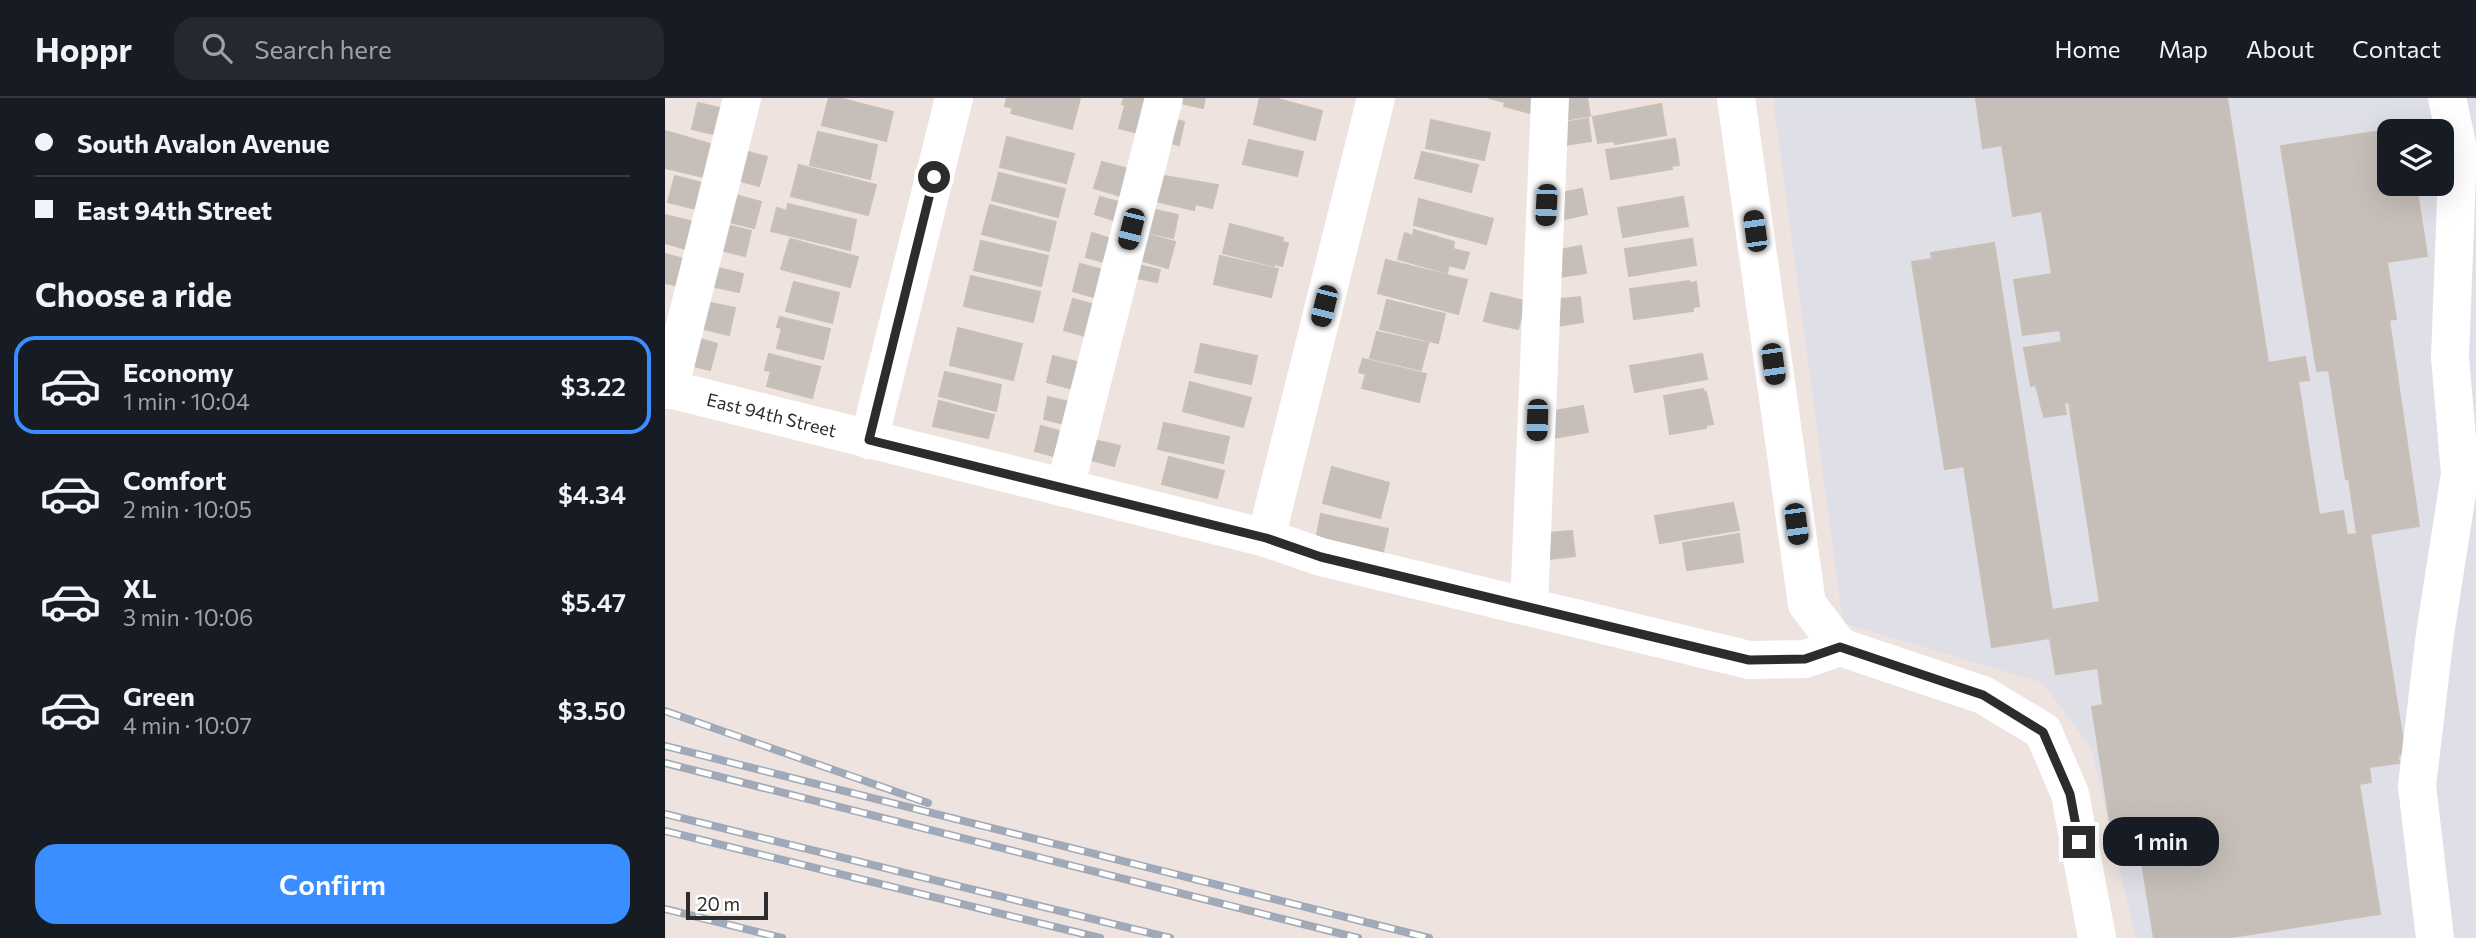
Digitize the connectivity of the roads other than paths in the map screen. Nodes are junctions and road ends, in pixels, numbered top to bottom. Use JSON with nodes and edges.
{"nodes":[{"id":1,"x":742,"y":98,"type":"edge"},
{"id":2,"x":954,"y":98,"type":"edge"},
{"id":3,"x":1164,"y":98,"type":"edge"},
{"id":4,"x":1376,"y":98,"type":"edge"},
{"id":5,"x":1550,"y":98,"type":"edge"},
{"id":6,"x":1736,"y":98,"type":"edge"},
{"id":7,"x":2447,"y":98,"type":"edge"},
{"id":8,"x":667,"y":389,"type":"edge"},
{"id":9,"x":869,"y":440,"type":"junction"},
{"id":10,"x":1065,"y":488,"type":"junction"},
{"id":11,"x":1266,"y":538,"type":"junction"},
{"id":12,"x":1529,"y":607,"type":"junction"},
{"id":13,"x":1840,"y":647,"type":"junction"},
{"id":14,"x":2097,"y":938,"type":"edge"},
{"id":15,"x":2435,"y":938,"type":"edge"}],
"edges":[{"from":1,"to":8,"type":"street"},
{"from":2,"to":9,"type":"street"},
{"from":3,"to":10,"type":"street"},
{"from":4,"to":11,"type":"street"},
{"from":5,"to":12,"type":"street"},
{"from":6,"to":13,"type":"street"},
{"from":7,"to":15,"type":"street"},
{"from":8,"to":9,"type":"street","name":"East 94th Street"},
{"from":9,"to":10,"type":"street","name":"East 94th Street"},
{"from":10,"to":11,"type":"street","name":"East 94th Street"},
{"from":11,"to":12,"type":"street","name":"East 94th Street"},
{"from":12,"to":13,"type":"street","name":"East 94th Street"},
{"from":13,"to":14,"type":"street"}]}
